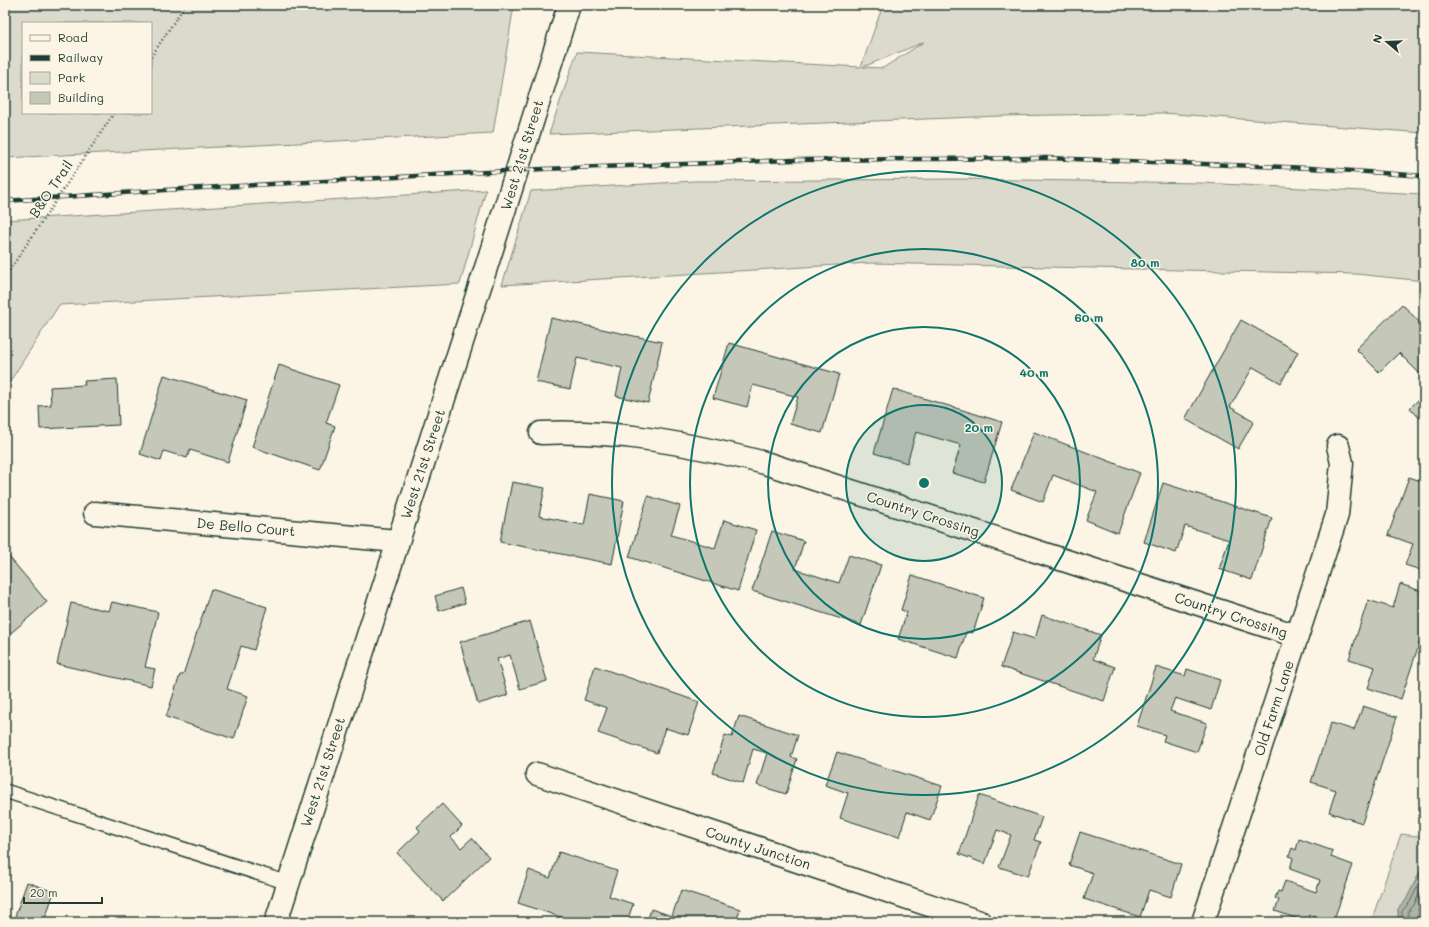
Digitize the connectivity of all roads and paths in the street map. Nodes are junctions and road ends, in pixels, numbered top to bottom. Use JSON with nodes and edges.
{"nodes":[{"id":1,"x":185,"y":5,"type":"edge"},
{"id":2,"x":569,"y":5,"type":"edge"},
{"id":3,"x":152,"y":55,"type":"edge"},
{"id":4,"x":113,"y":114,"type":"edge"},
{"id":5,"x":5,"y":277,"type":"edge"},
{"id":6,"x":541,"y":433,"type":"dead end"},
{"id":7,"x":1338,"y":446,"type":"dead end"},
{"id":8,"x":95,"y":513,"type":"dead end"},
{"id":9,"x":397,"y":541,"type":"junction"},
{"id":10,"x":1297,"y":636,"type":"junction"},
{"id":11,"x":537,"y":774,"type":"dead end"},
{"id":12,"x":5,"y":791,"type":"edge"},
{"id":13,"x":288,"y":883,"type":"junction"},
{"id":14,"x":276,"y":922,"type":"edge"},
{"id":15,"x":980,"y":922,"type":"edge"},
{"id":16,"x":1203,"y":922,"type":"edge"}],
"edges":[{"from":1,"to":3,"type":"path"},
{"from":2,"to":9,"type":"street","name":"West 21st Street"},
{"from":4,"to":5,"type":"path","name":"B&O Trail"},
{"from":6,"to":10,"type":"street","name":"Country Crossing"},
{"from":7,"to":10,"type":"street","name":"Old Farm Lane"},
{"from":8,"to":9,"type":"street","name":"De Bello Court"},
{"from":9,"to":13,"type":"street","name":"West 21st Street"},
{"from":10,"to":16,"type":"street","name":"Old Farm Lane"},
{"from":11,"to":15,"type":"street","name":"County Junction"},
{"from":12,"to":13,"type":"lane"},
{"from":13,"to":14,"type":"street","name":"West 21st Street"}]}
